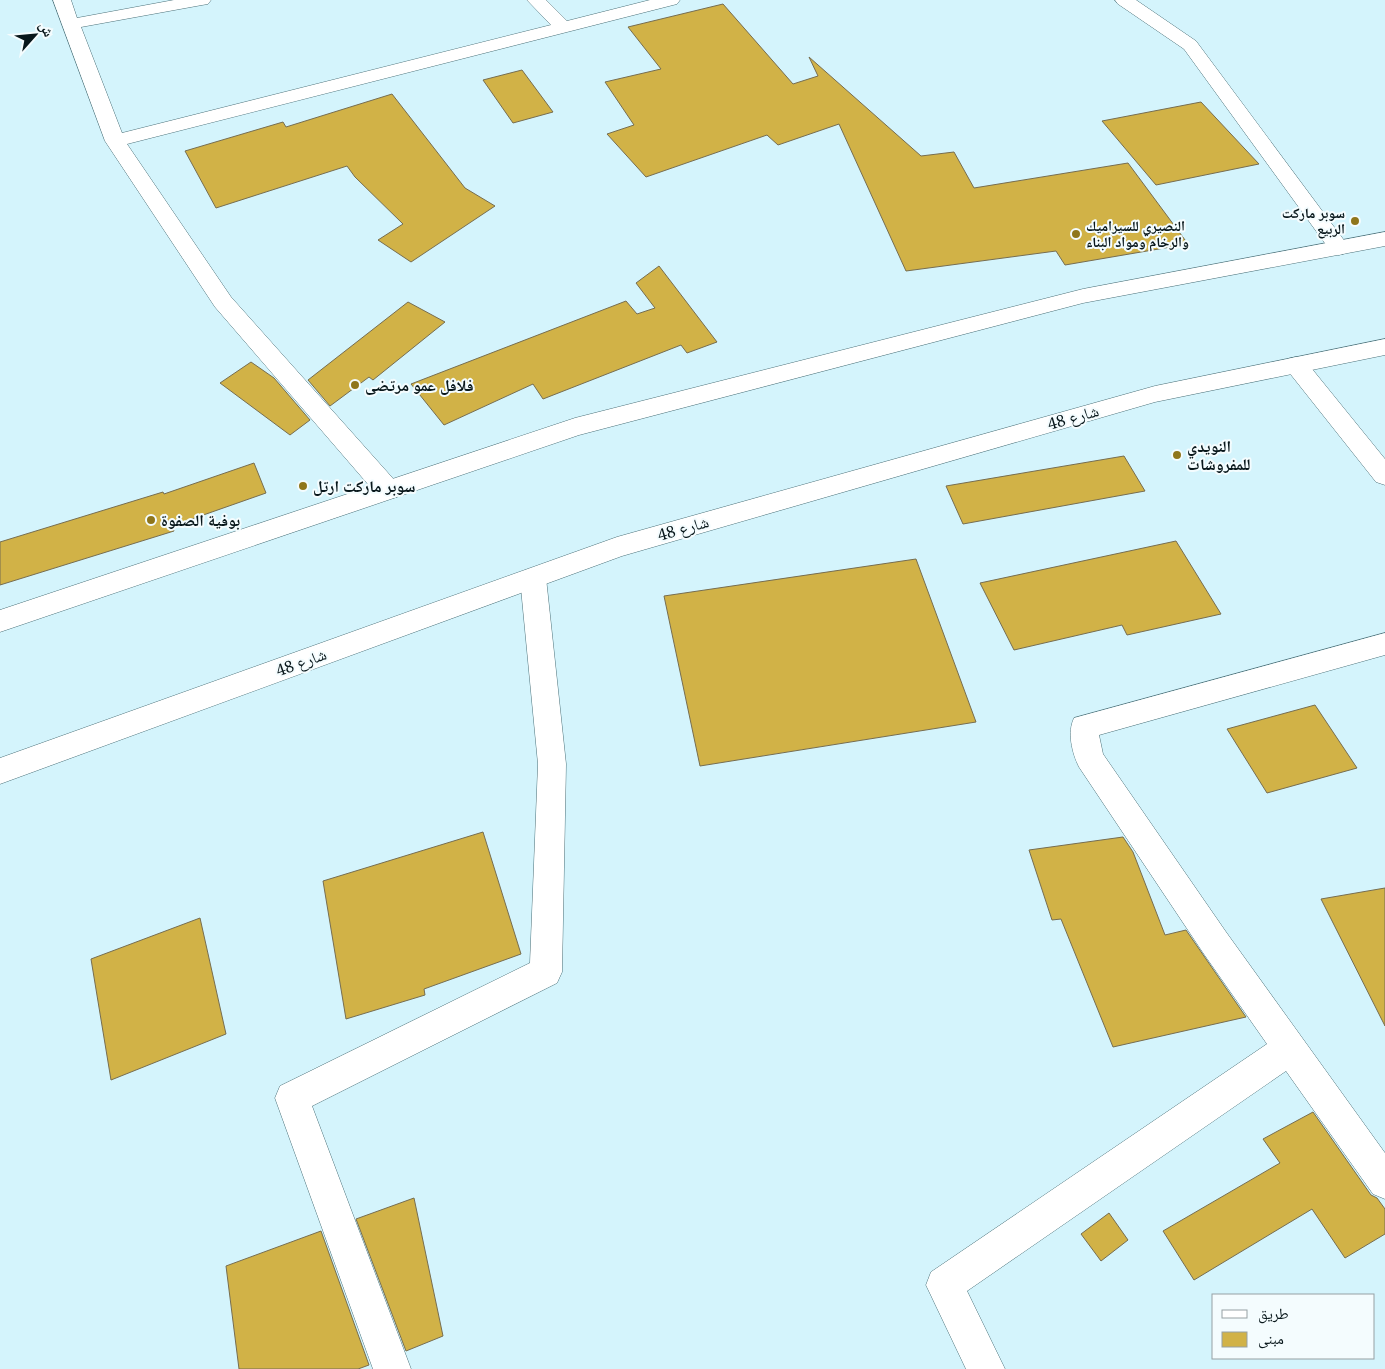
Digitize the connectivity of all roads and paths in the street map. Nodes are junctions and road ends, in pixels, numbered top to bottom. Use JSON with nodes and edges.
{"nodes":[{"id":1,"x":62,"y":0,"type":"edge"},
{"id":2,"x":202,"y":0,"type":"edge"},
{"id":3,"x":536,"y":0,"type":"edge"},
{"id":4,"x":671,"y":0,"type":"edge"},
{"id":5,"x":1124,"y":0,"type":"edge"},
{"id":6,"x":71,"y":24,"type":"junction"},
{"id":7,"x":563,"y":27,"type":"junction"},
{"id":8,"x":115,"y":141,"type":"junction"},
{"id":9,"x":1385,"y":239,"type":"edge"},
{"id":10,"x":1339,"y":248,"type":"junction"},
{"id":11,"x":1385,"y":347,"type":"edge"},
{"id":12,"x":1296,"y":365,"type":"junction"},
{"id":13,"x":1385,"y":476,"type":"edge"},
{"id":14,"x":388,"y":490,"type":"junction"},
{"id":15,"x":533,"y":578,"type":"junction"},
{"id":16,"x":0,"y":621,"type":"edge"},
{"id":17,"x":1385,"y":644,"type":"edge"},
{"id":18,"x":0,"y":771,"type":"edge"},
{"id":19,"x":1290,"y":1048,"type":"junction"},
{"id":20,"x":1385,"y":1182,"type":"edge"},
{"id":21,"x":392,"y":1369,"type":"edge"},
{"id":22,"x":986,"y":1369,"type":"edge"}],
"edges":[{"from":1,"to":6,"type":"street"},
{"from":2,"to":6,"type":"street"},
{"from":3,"to":7,"type":"street"},
{"from":4,"to":7,"type":"street"},
{"from":5,"to":10,"type":"street"},
{"from":6,"to":8,"type":"street"},
{"from":7,"to":8,"type":"street"},
{"from":8,"to":14,"type":"street"},
{"from":9,"to":10,"type":"street"},
{"from":10,"to":14,"type":"street"},
{"from":11,"to":12,"type":"street","name":"شارع 48"},
{"from":12,"to":13,"type":"street"},
{"from":12,"to":15,"type":"street","name":"شارع 48"},
{"from":14,"to":16,"type":"street"},
{"from":15,"to":18,"type":"street","name":"شارع 48"},
{"from":15,"to":21,"type":"street"},
{"from":17,"to":19,"type":"street"},
{"from":19,"to":20,"type":"street"},
{"from":19,"to":22,"type":"street"}]}
